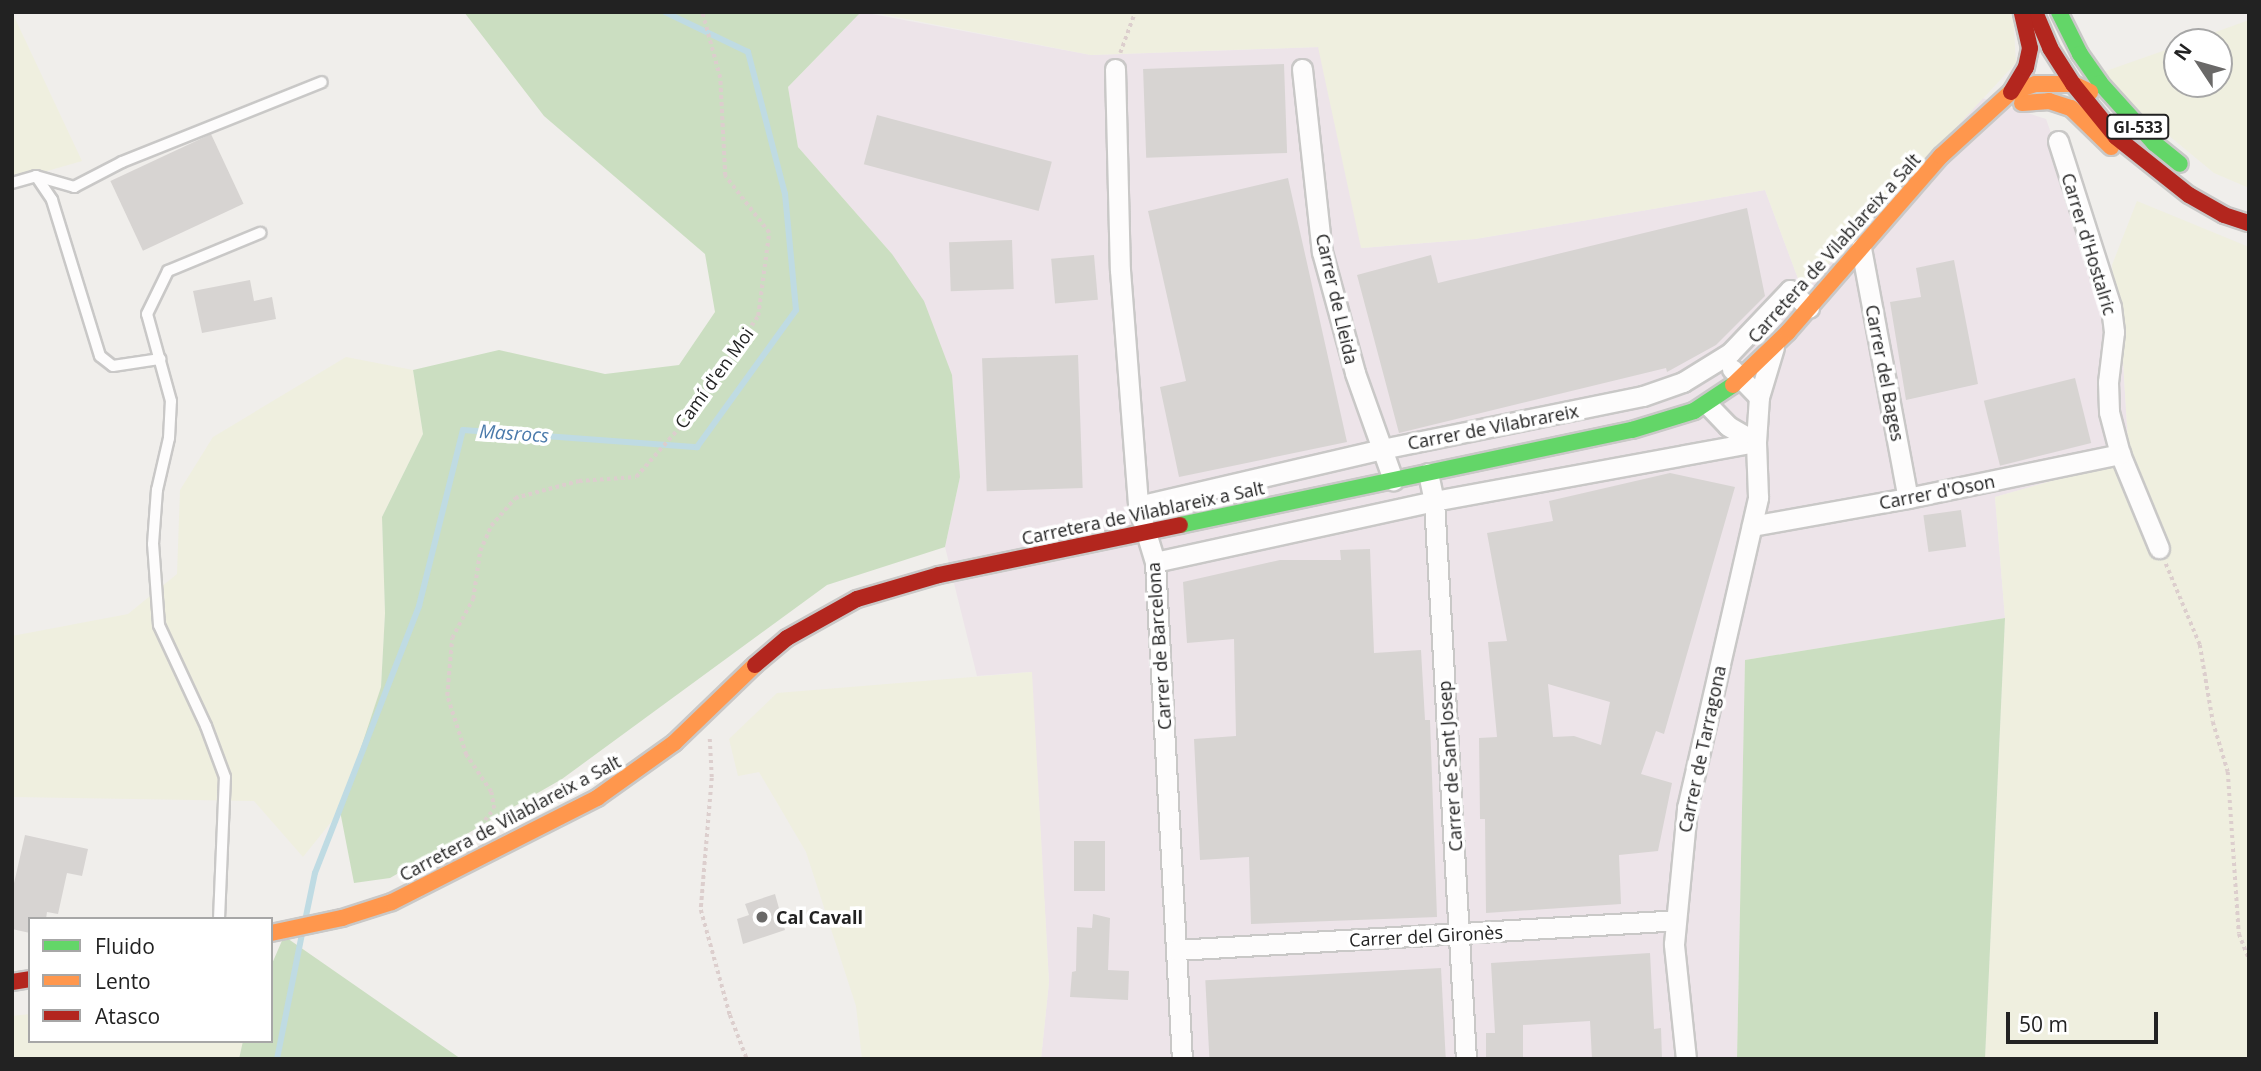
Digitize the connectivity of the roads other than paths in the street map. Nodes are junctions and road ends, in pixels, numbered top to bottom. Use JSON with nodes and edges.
{"nodes":[{"id":1,"x":2022,"y":12,"type":"edge"},
{"id":2,"x":2035,"y":12,"type":"edge"},
{"id":3,"x":2059,"y":12,"type":"edge"},
{"id":4,"x":1115,"y":69,"type":"road end"},
{"id":5,"x":1301,"y":69,"type":"dead end"},
{"id":6,"x":322,"y":82,"type":"dead end"},
{"id":7,"x":2073,"y":84,"type":"junction"},
{"id":8,"x":2011,"y":92,"type":"junction"},
{"id":9,"x":1989,"y":113,"type":"junction"},
{"id":10,"x":2059,"y":141,"type":"dead end"},
{"id":11,"x":37,"y":176,"type":"junction"},
{"id":12,"x":12,"y":183,"type":"edge"},
{"id":13,"x":2231,"y":200,"type":"dead end"},
{"id":14,"x":2204,"y":204,"type":"junction"},
{"id":15,"x":2249,"y":213,"type":"edge"},
{"id":16,"x":2249,"y":223,"type":"edge"},
{"id":17,"x":260,"y":233,"type":"dead end"},
{"id":18,"x":1861,"y":248,"type":"junction"},
{"id":19,"x":1809,"y":308,"type":"junction"},
{"id":20,"x":1774,"y":346,"type":"junction"},
{"id":21,"x":1723,"y":357,"type":"junction"},
{"id":22,"x":160,"y":359,"type":"junction"},
{"id":23,"x":1739,"y":379,"type":"junction"},
{"id":24,"x":1759,"y":397,"type":"junction"},
{"id":25,"x":1707,"y":404,"type":"junction"},
{"id":26,"x":1756,"y":442,"type":"junction"},
{"id":27,"x":1382,"y":449,"type":"junction"},
{"id":28,"x":2120,"y":454,"type":"junction"},
{"id":29,"x":1428,"y":473,"type":"junction"},
{"id":30,"x":1393,"y":480,"type":"junction"},
{"id":31,"x":1909,"y":498,"type":"junction"},
{"id":32,"x":1434,"y":501,"type":"junction"},
{"id":33,"x":1138,"y":506,"type":"junction"},
{"id":34,"x":1752,"y":526,"type":"junction"},
{"id":35,"x":1147,"y":532,"type":"junction"},
{"id":36,"x":2159,"y":548,"type":"road end"},
{"id":37,"x":1155,"y":562,"type":"junction"},
{"id":38,"x":219,"y":917,"type":"edge"},
{"id":39,"x":1675,"y":919,"type":"junction"},
{"id":40,"x":273,"y":933,"type":"edge"},
{"id":41,"x":1461,"y":934,"type":"junction"},
{"id":42,"x":1176,"y":950,"type":"junction"},
{"id":43,"x":1182,"y":1059,"type":"edge"},
{"id":44,"x":1466,"y":1059,"type":"edge"},
{"id":45,"x":1686,"y":1059,"type":"edge"}],
"edges":[{"from":1,"to":8,"type":"street"},
{"from":2,"to":7,"type":"street","number":"GI-533"},
{"from":3,"to":7,"type":"street","number":"GI-533"},
{"from":4,"to":33,"type":"street","name":"Carrer de Barcelona"},
{"from":5,"to":27,"type":"street","name":"Carrer de Lleida"},
{"from":6,"to":11,"type":"lane"},
{"from":7,"to":8,"type":"street"},
{"from":7,"to":14,"type":"street","number":"GI-533"},
{"from":8,"to":9,"type":"street","name":"Carretera de Vilablareix a Salt"},
{"from":9,"to":14,"type":"street"},
{"from":9,"to":18,"type":"street","name":"Carretera de Vilablareix a Salt"},
{"from":10,"to":28,"type":"street","name":"Carrer d'Hostalric"},
{"from":11,"to":12,"type":"lane"},
{"from":11,"to":22,"type":"lane"},
{"from":13,"to":15,"type":"street"},
{"from":14,"to":16,"type":"street","number":"GI-533"},
{"from":17,"to":22,"type":"lane"},
{"from":18,"to":19,"type":"street","name":"Carretera de Vilablareix a Salt"},
{"from":18,"to":31,"type":"street","name":"Carrer del Bages"},
{"from":19,"to":20,"type":"street","name":"Carretera de Vilablareix a Salt"},
{"from":19,"to":21,"type":"street","name":"Carrer de Vilabrareix"},
{"from":20,"to":23,"type":"street","name":"Carretera de Vilablareix a Salt"},
{"from":20,"to":24,"type":"street","name":"Carrer de Tarragona"},
{"from":21,"to":23,"type":"street"},
{"from":21,"to":27,"type":"street","name":"Carrer de Vilabrareix"},
{"from":22,"to":38,"type":"lane"},
{"from":23,"to":24,"type":"street"},
{"from":23,"to":25,"type":"street","name":"Carretera de Vilablareix a Salt"},
{"from":24,"to":26,"type":"street","name":"Carrer de Tarragona"},
{"from":25,"to":26,"type":"street"},
{"from":25,"to":29,"type":"street","name":"Carretera de Vilablareix a Salt"},
{"from":26,"to":32,"type":"street"},
{"from":26,"to":34,"type":"street","name":"Carrer de Tarragona"},
{"from":27,"to":30,"type":"street","name":"Carrer de Lleida"},
{"from":27,"to":33,"type":"street","name":"Carrer de Vilabrareix"},
{"from":28,"to":31,"type":"street","name":"Carrer d'Oson"},
{"from":28,"to":36,"type":"street","name":"Carrer d'Hostalric"},
{"from":29,"to":30,"type":"street","name":"Carretera de Vilablareix a Salt"},
{"from":29,"to":32,"type":"street","name":"Carrer de Sant Josep"},
{"from":30,"to":35,"type":"street","name":"Carretera de Vilablareix a Salt"},
{"from":31,"to":34,"type":"street","name":"Carrer d'Oson"},
{"from":32,"to":37,"type":"street"},
{"from":32,"to":41,"type":"street","name":"Carrer de Sant Josep"},
{"from":33,"to":35,"type":"street","name":"Carrer de Barcelona"},
{"from":34,"to":39,"type":"street","name":"Carrer de Tarragona"},
{"from":35,"to":37,"type":"street","name":"Carrer de Barcelona"},
{"from":35,"to":40,"type":"street","name":"Carretera de Vilablareix a Salt"},
{"from":37,"to":42,"type":"street","name":"Carrer de Barcelona"},
{"from":39,"to":41,"type":"street","name":"Carrer del Gironès"},
{"from":39,"to":45,"type":"street","name":"Carrer de Tarragona"},
{"from":41,"to":42,"type":"street","name":"Carrer del Gironès"},
{"from":41,"to":44,"type":"street","name":"Carrer de Sant Josep"},
{"from":42,"to":43,"type":"street","name":"Carrer de Barcelona"}]}
